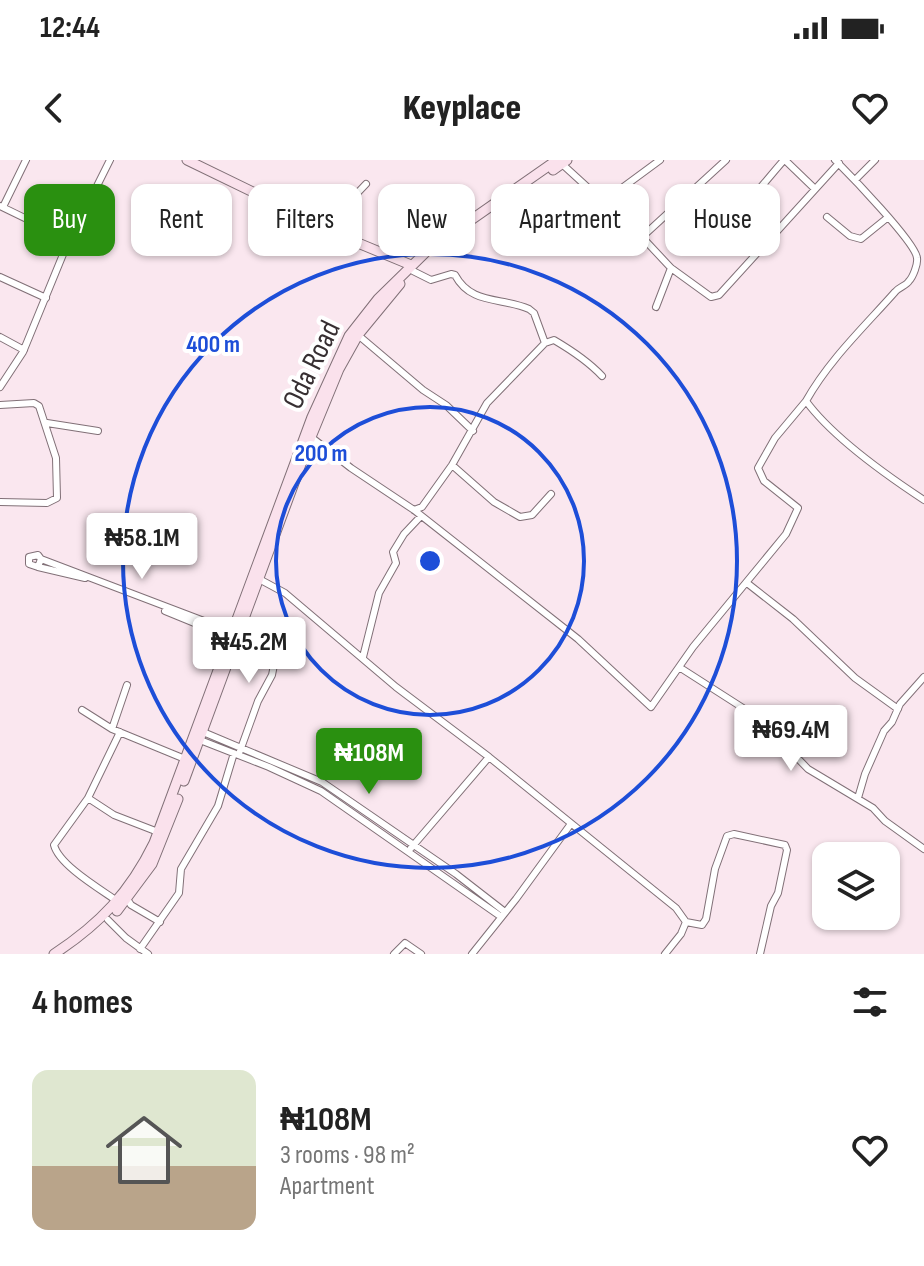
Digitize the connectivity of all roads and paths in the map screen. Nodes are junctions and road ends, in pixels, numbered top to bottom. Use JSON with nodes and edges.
{"nodes":[{"id":1,"x":26,"y":160,"type":"edge"},
{"id":2,"x":110,"y":160,"type":"edge"},
{"id":3,"x":660,"y":160,"type":"edge"},
{"id":4,"x":726,"y":160,"type":"edge"},
{"id":5,"x":785,"y":160,"type":"edge"},
{"id":6,"x":875,"y":160,"type":"edge"},
{"id":7,"x":190,"y":161,"type":"edge"},
{"id":8,"x":562,"y":161,"type":"edge"},
{"id":9,"x":837,"y":162,"type":"edge"},
{"id":10,"x":856,"y":179,"type":"junction"},
{"id":11,"x":98,"y":184,"type":"edge"},
{"id":12,"x":366,"y":184,"type":"dead end"},
{"id":13,"x":585,"y":184,"type":"edge"},
{"id":14,"x":627,"y":184,"type":"edge"},
{"id":15,"x":700,"y":184,"type":"edge"},
{"id":16,"x":763,"y":184,"type":"edge"},
{"id":17,"x":362,"y":188,"type":"edge"},
{"id":18,"x":248,"y":189,"type":"edge"},
{"id":19,"x":815,"y":189,"type":"junction"},
{"id":20,"x":2,"y":206,"type":"edge"},
{"id":21,"x":24,"y":217,"type":"edge"},
{"id":22,"x":665,"y":217,"type":"edge"},
{"id":23,"x":827,"y":217,"type":"dead end"},
{"id":24,"x":887,"y":218,"type":"junction"},
{"id":25,"x":649,"y":231,"type":"edge"},
{"id":26,"x":362,"y":244,"type":"edge"},
{"id":27,"x":649,"y":244,"type":"edge"},
{"id":28,"x":63,"y":256,"type":"edge"},
{"id":29,"x":412,"y":268,"type":"junction"},
{"id":30,"x":671,"y":268,"type":"junction"},
{"id":31,"x":0,"y":277,"type":"edge"},
{"id":32,"x":46,"y":298,"type":"junction"},
{"id":33,"x":656,"y":307,"type":"dead end"},
{"id":34,"x":358,"y":335,"type":"junction"},
{"id":35,"x":0,"y":337,"type":"edge"},
{"id":36,"x":545,"y":343,"type":"junction"},
{"id":37,"x":24,"y":350,"type":"junction"},
{"id":38,"x":602,"y":376,"type":"dead end"},
{"id":39,"x":0,"y":387,"type":"edge"},
{"id":40,"x":806,"y":401,"type":"junction"},
{"id":41,"x":0,"y":405,"type":"edge"},
{"id":42,"x":47,"y":423,"type":"junction"},
{"id":43,"x":98,"y":431,"type":"dead end"},
{"id":44,"x":473,"y":431,"type":"junction"},
{"id":45,"x":311,"y":437,"type":"junction"},
{"id":46,"x":452,"y":465,"type":"junction"},
{"id":47,"x":551,"y":494,"type":"dead end"},
{"id":48,"x":924,"y":500,"type":"edge"},
{"id":49,"x":0,"y":502,"type":"edge"},
{"id":50,"x":414,"y":510,"type":"junction"},
{"id":51,"x":421,"y":516,"type":"junction"},
{"id":52,"x":41,"y":559,"type":"junction"},
{"id":53,"x":38,"y":567,"type":"junction"},
{"id":54,"x":259,"y":579,"type":"junction"},
{"id":55,"x":103,"y":583,"type":"junction"},
{"id":56,"x":747,"y":583,"type":"junction"},
{"id":57,"x":242,"y":624,"type":"junction"},
{"id":58,"x":232,"y":635,"type":"junction"},
{"id":59,"x":363,"y":657,"type":"junction"},
{"id":60,"x":679,"y":667,"type":"junction"},
{"id":61,"x":223,"y":670,"type":"junction"},
{"id":62,"x":924,"y":677,"type":"edge"},
{"id":63,"x":127,"y":685,"type":"dead end"},
{"id":64,"x":898,"y":709,"type":"junction"},
{"id":65,"x":82,"y":710,"type":"dead end"},
{"id":66,"x":116,"y":730,"type":"junction"},
{"id":67,"x":201,"y":736,"type":"junction"},
{"id":68,"x":238,"y":752,"type":"junction"},
{"id":69,"x":489,"y":757,"type":"junction"},
{"id":70,"x":185,"y":759,"type":"junction"},
{"id":71,"x":88,"y":798,"type":"junction"},
{"id":72,"x":858,"y":798,"type":"junction"},
{"id":73,"x":570,"y":825,"type":"junction"},
{"id":74,"x":158,"y":832,"type":"junction"},
{"id":75,"x":411,"y":848,"type":"junction"},
{"id":76,"x":924,"y":849,"type":"edge"},
{"id":77,"x":122,"y":900,"type":"junction"},
{"id":78,"x":503,"y":914,"type":"junction"},
{"id":79,"x":108,"y":920,"type":"junction"},
{"id":80,"x":160,"y":922,"type":"junction"},
{"id":81,"x":686,"y":922,"type":"junction"},
{"id":82,"x":140,"y":949,"type":"junction"},
{"id":83,"x":54,"y":954,"type":"edge"},
{"id":84,"x":65,"y":954,"type":"edge"},
{"id":85,"x":148,"y":954,"type":"edge"},
{"id":86,"x":394,"y":954,"type":"edge"},
{"id":87,"x":421,"y":954,"type":"edge"},
{"id":88,"x":472,"y":954,"type":"edge"},
{"id":89,"x":665,"y":954,"type":"edge"},
{"id":90,"x":760,"y":954,"type":"edge"}],
"edges":[{"from":1,"to":20,"type":"street"},
{"from":2,"to":11,"type":"street"},
{"from":3,"to":14,"type":"street"},
{"from":4,"to":15,"type":"street"},
{"from":5,"to":16,"type":"street"},
{"from":5,"to":19,"type":"street"},
{"from":6,"to":10,"type":"street"},
{"from":7,"to":18,"type":"street"},
{"from":8,"to":13,"type":"street"},
{"from":8,"to":29,"type":"street","name":"Oda Road"},
{"from":9,"to":10,"type":"street"},
{"from":9,"to":19,"type":"street"},
{"from":10,"to":24,"type":"street"},
{"from":12,"to":17,"type":"street"},
{"from":19,"to":30,"type":"street"},
{"from":20,"to":21,"type":"street"},
{"from":22,"to":25,"type":"street"},
{"from":23,"to":24,"type":"street"},
{"from":24,"to":40,"type":"street"},
{"from":26,"to":29,"type":"street"},
{"from":27,"to":30,"type":"street"},
{"from":28,"to":32,"type":"street"},
{"from":29,"to":34,"type":"street","name":"Oda Road"},
{"from":29,"to":36,"type":"street"},
{"from":29,"to":58,"type":"street","name":"Oda Road"},
{"from":30,"to":33,"type":"street"},
{"from":31,"to":32,"type":"street"},
{"from":32,"to":37,"type":"street"},
{"from":34,"to":44,"type":"street"},
{"from":34,"to":45,"type":"street","name":"Oda Road"},
{"from":35,"to":37,"type":"street"},
{"from":36,"to":38,"type":"street"},
{"from":36,"to":44,"type":"street"},
{"from":37,"to":39,"type":"street"},
{"from":40,"to":48,"type":"street"},
{"from":40,"to":56,"type":"street"},
{"from":41,"to":42,"type":"street"},
{"from":42,"to":43,"type":"street"},
{"from":42,"to":49,"type":"street"},
{"from":44,"to":46,"type":"street"},
{"from":45,"to":50,"type":"street"},
{"from":45,"to":54,"type":"street","name":"Oda Road"},
{"from":46,"to":47,"type":"street"},
{"from":46,"to":50,"type":"street"},
{"from":50,"to":51,"type":"street"},
{"from":51,"to":59,"type":"street"},
{"from":51,"to":60,"type":"street"},
{"from":52,"to":53,"type":"street"},
{"from":52,"to":53,"type":"street"},
{"from":52,"to":55,"type":"street"},
{"from":53,"to":55,"type":"street"},
{"from":54,"to":57,"type":"street","name":"Oda Road"},
{"from":54,"to":59,"type":"street"},
{"from":55,"to":58,"type":"street"},
{"from":56,"to":60,"type":"street"},
{"from":56,"to":64,"type":"street"},
{"from":57,"to":61,"type":"street","name":"Oda Road"},
{"from":57,"to":68,"type":"street"},
{"from":58,"to":61,"type":"street","name":"Oda Road"},
{"from":59,"to":69,"type":"street"},
{"from":60,"to":72,"type":"street"},
{"from":61,"to":67,"type":"street","name":"Oda Road"},
{"from":61,"to":70,"type":"street","name":"Oda Road"},
{"from":62,"to":64,"type":"street"},
{"from":63,"to":66,"type":"street"},
{"from":64,"to":72,"type":"street"},
{"from":65,"to":66,"type":"street"},
{"from":66,"to":70,"type":"street"},
{"from":66,"to":71,"type":"street"},
{"from":67,"to":68,"type":"street"},
{"from":67,"to":77,"type":"street","name":"Oda Road"},
{"from":68,"to":75,"type":"street"},
{"from":68,"to":80,"type":"street"},
{"from":69,"to":73,"type":"street"},
{"from":69,"to":75,"type":"street"},
{"from":70,"to":74,"type":"street","name":"Oda Road"},
{"from":71,"to":74,"type":"street"},
{"from":71,"to":77,"type":"street"},
{"from":72,"to":76,"type":"street"},
{"from":73,"to":78,"type":"street"},
{"from":73,"to":81,"type":"street"},
{"from":74,"to":77,"type":"street","name":"Oda Road"},
{"from":75,"to":78,"type":"street"},
{"from":77,"to":79,"type":"street","name":"Oda Road"},
{"from":77,"to":80,"type":"street"},
{"from":77,"to":83,"type":"street","name":"Oda Road"},
{"from":78,"to":88,"type":"street"},
{"from":79,"to":82,"type":"street"},
{"from":79,"to":84,"type":"street","name":"Oda Road"},
{"from":80,"to":82,"type":"street"},
{"from":81,"to":89,"type":"street"},
{"from":81,"to":90,"type":"street"},
{"from":82,"to":85,"type":"street"},
{"from":86,"to":87,"type":"street"}]}
